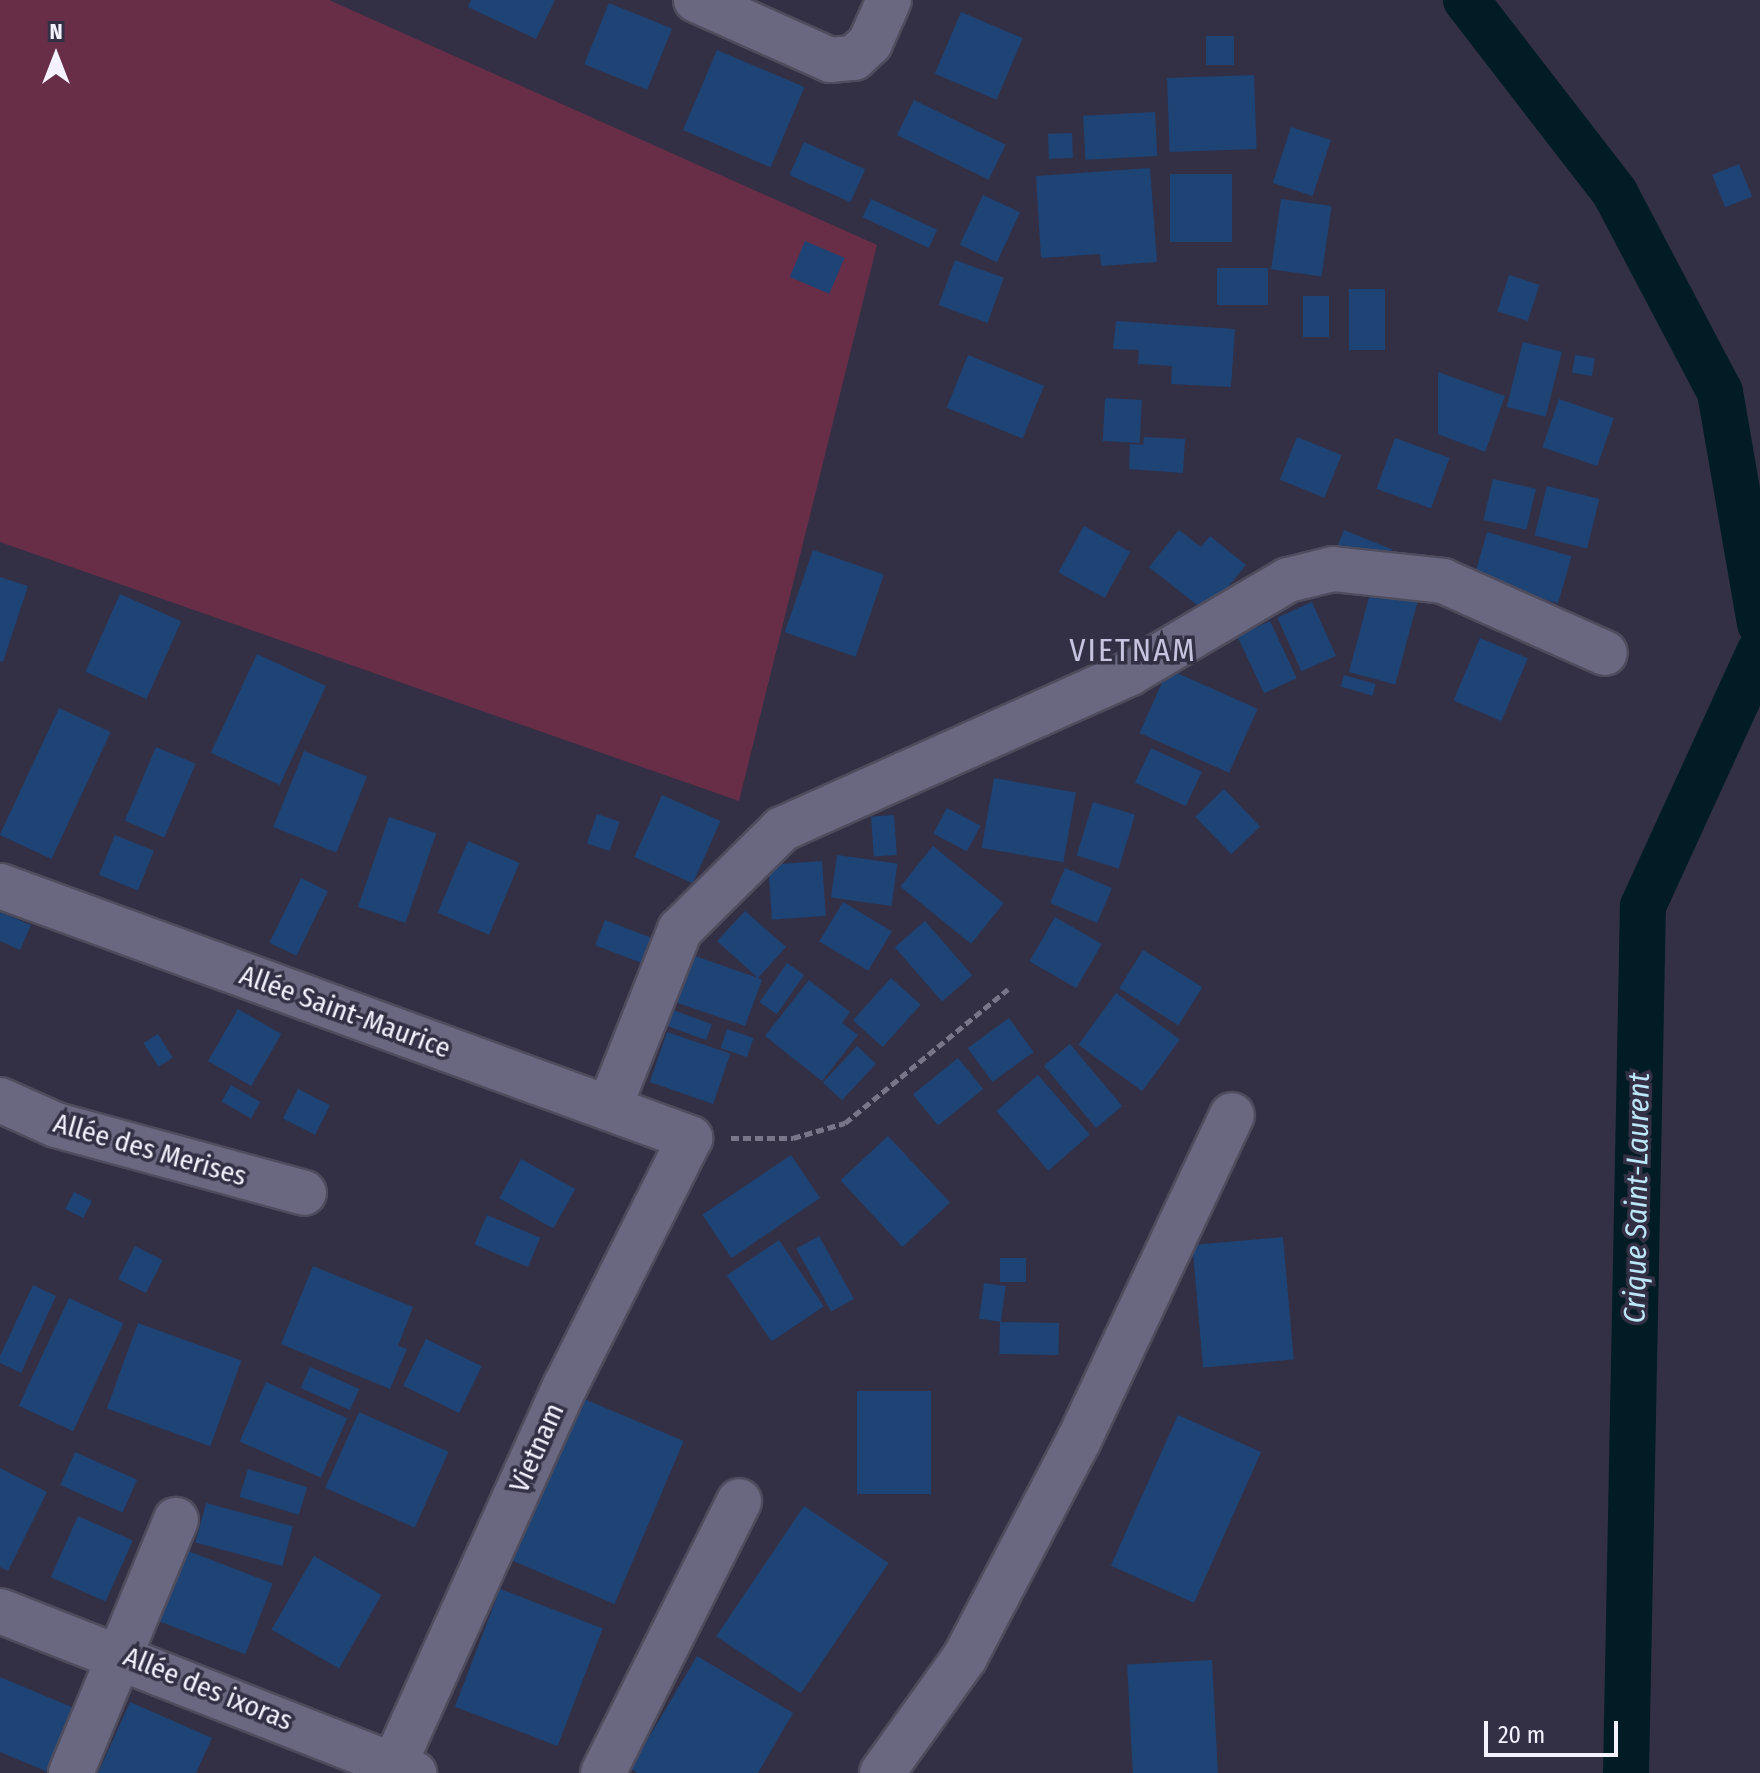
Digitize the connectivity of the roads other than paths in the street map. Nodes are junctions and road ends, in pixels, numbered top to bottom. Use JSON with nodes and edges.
{"nodes":[{"id":1,"x":696,"y":0,"type":"edge"},
{"id":2,"x":889,"y":0,"type":"edge"},
{"id":3,"x":1605,"y":653,"type":"dead end"},
{"id":4,"x":0,"y":886,"type":"edge"},
{"id":5,"x":0,"y":1100,"type":"edge"},
{"id":6,"x":609,"y":1108,"type":"junction"},
{"id":7,"x":1232,"y":1115,"type":"dead end"},
{"id":8,"x":690,"y":1138,"type":"joint"},
{"id":9,"x":304,"y":1193,"type":"dead end"},
{"id":10,"x":739,"y":1501,"type":"dead end"},
{"id":11,"x":176,"y":1520,"type":"dead end"},
{"id":12,"x":0,"y":1611,"type":"edge"},
{"id":13,"x":123,"y":1655,"type":"junction"},
{"id":14,"x":404,"y":1769,"type":"edge"},
{"id":15,"x":71,"y":1773,"type":"edge"},
{"id":16,"x":603,"y":1773,"type":"edge"},
{"id":17,"x":882,"y":1773,"type":"edge"}],
"edges":[{"from":1,"to":2,"type":"street"},
{"from":3,"to":6,"type":"street"},
{"from":4,"to":6,"type":"street","name":"Allée Saint-Maurice"},
{"from":5,"to":9,"type":"street","name":"Allée des Merises"},
{"from":6,"to":8,"type":"street","name":"Allée Saint-Maurice"},
{"from":7,"to":17,"type":"street"},
{"from":8,"to":14,"type":"street","name":"Vietnam"},
{"from":10,"to":16,"type":"street"},
{"from":11,"to":13,"type":"street"},
{"from":12,"to":13,"type":"street","name":"Allée des ixoras"},
{"from":13,"to":14,"type":"street","name":"Allée des ixoras"},
{"from":13,"to":15,"type":"street"}]}
